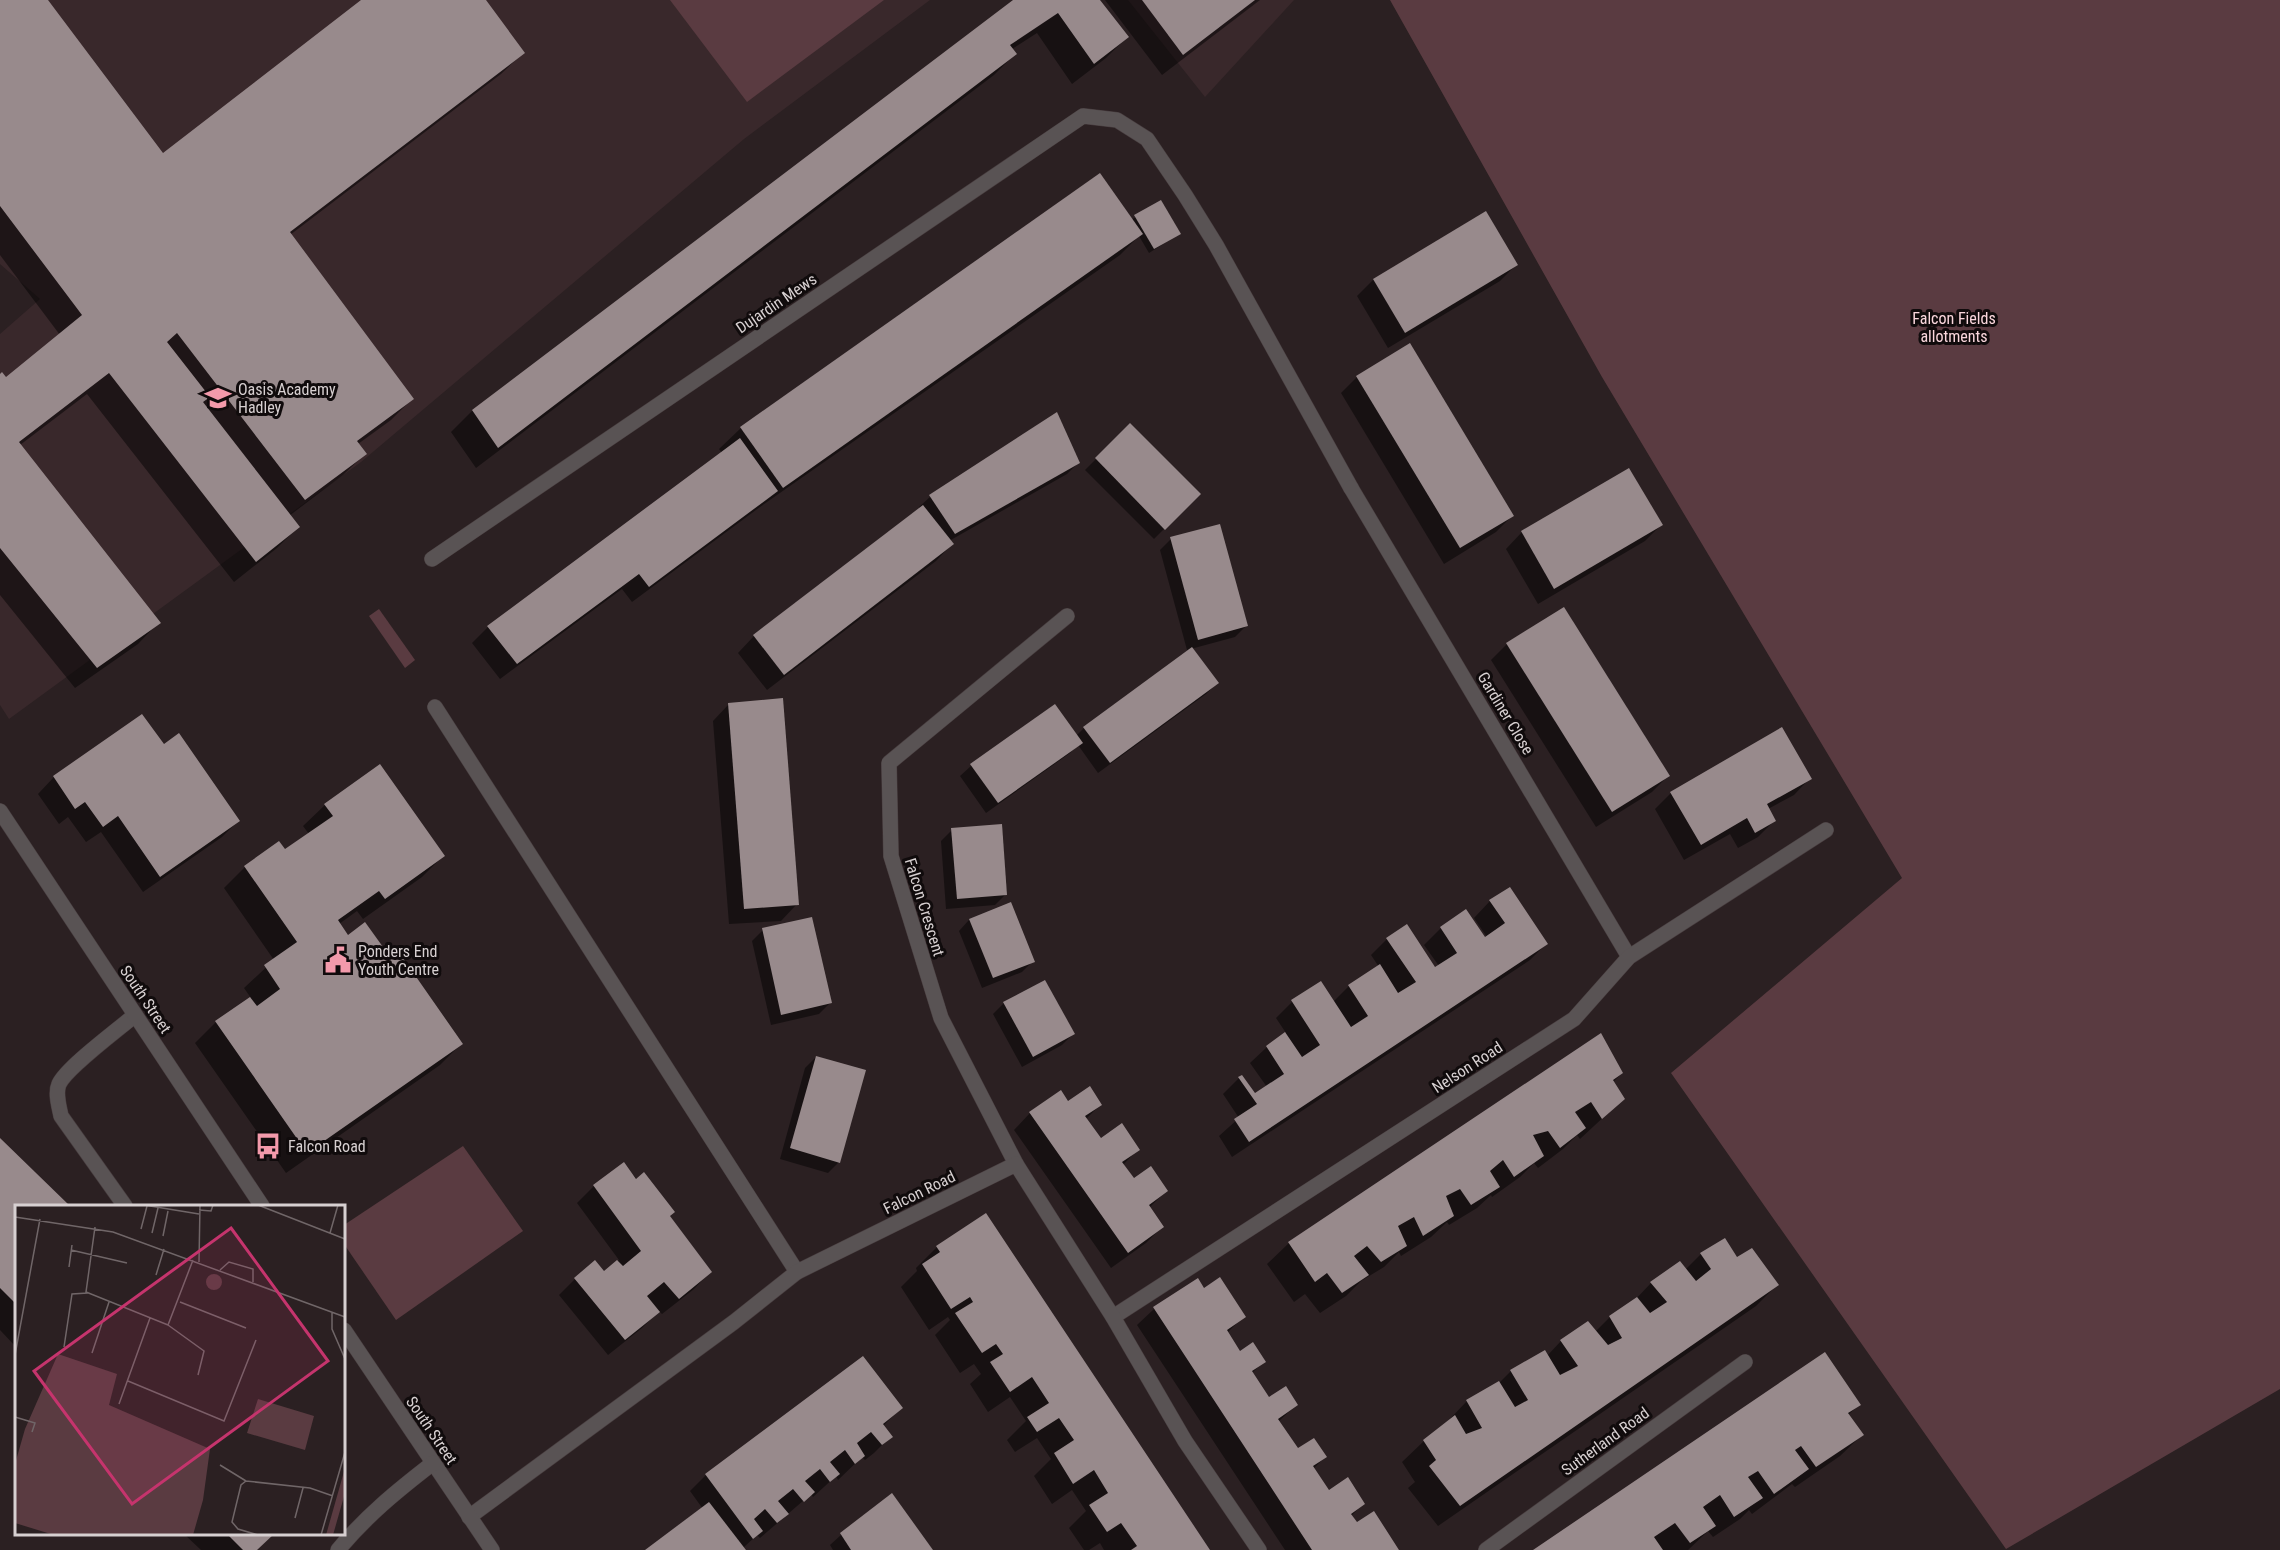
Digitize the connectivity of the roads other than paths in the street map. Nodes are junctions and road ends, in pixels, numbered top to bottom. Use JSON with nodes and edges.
{"nodes":[{"id":1,"x":1148,"y":139,"type":"joint"},
{"id":2,"x":432,"y":559,"type":"dead end"},
{"id":3,"x":1067,"y":616,"type":"dead end"},
{"id":4,"x":435,"y":707,"type":"dead end"},
{"id":5,"x":0,"y":811,"type":"edge"},
{"id":6,"x":1826,"y":830,"type":"dead end"},
{"id":7,"x":1629,"y":957,"type":"junction"},
{"id":8,"x":135,"y":1015,"type":"junction"},
{"id":9,"x":1016,"y":1164,"type":"junction"},
{"id":10,"x":124,"y":1205,"type":"edge"},
{"id":11,"x":261,"y":1205,"type":"edge"},
{"id":12,"x":797,"y":1272,"type":"junction"},
{"id":13,"x":1113,"y":1317,"type":"junction"},
{"id":14,"x":345,"y":1331,"type":"edge"},
{"id":15,"x":1745,"y":1362,"type":"dead end"},
{"id":16,"x":433,"y":1463,"type":"junction"},
{"id":17,"x":469,"y":1517,"type":"junction"},
{"id":18,"x":338,"y":1550,"type":"edge"},
{"id":19,"x":492,"y":1550,"type":"edge"},
{"id":20,"x":1259,"y":1550,"type":"edge"},
{"id":21,"x":1486,"y":1550,"type":"edge"}],
"edges":[{"from":1,"to":2,"type":"street","name":"Dujardin Mews"},
{"from":1,"to":7,"type":"street","name":"Gardiner Close"},
{"from":3,"to":9,"type":"street","name":"Falcon Crescent"},
{"from":4,"to":12,"type":"street"},
{"from":5,"to":8,"type":"street","name":"South Street"},
{"from":6,"to":7,"type":"street","name":"Nelson Road"},
{"from":7,"to":13,"type":"street","name":"Nelson Road"},
{"from":8,"to":10,"type":"street"},
{"from":8,"to":11,"type":"street","name":"South Street"},
{"from":9,"to":12,"type":"street","name":"Falcon Road"},
{"from":9,"to":13,"type":"street"},
{"from":12,"to":17,"type":"street","name":"Falcon Road"},
{"from":13,"to":20,"type":"street"},
{"from":14,"to":16,"type":"street","name":"South Street"},
{"from":15,"to":21,"type":"street","name":"Sutherland Road"},
{"from":16,"to":17,"type":"street","name":"South Street"},
{"from":16,"to":18,"type":"street"},
{"from":17,"to":19,"type":"street","name":"South Street"}]}
